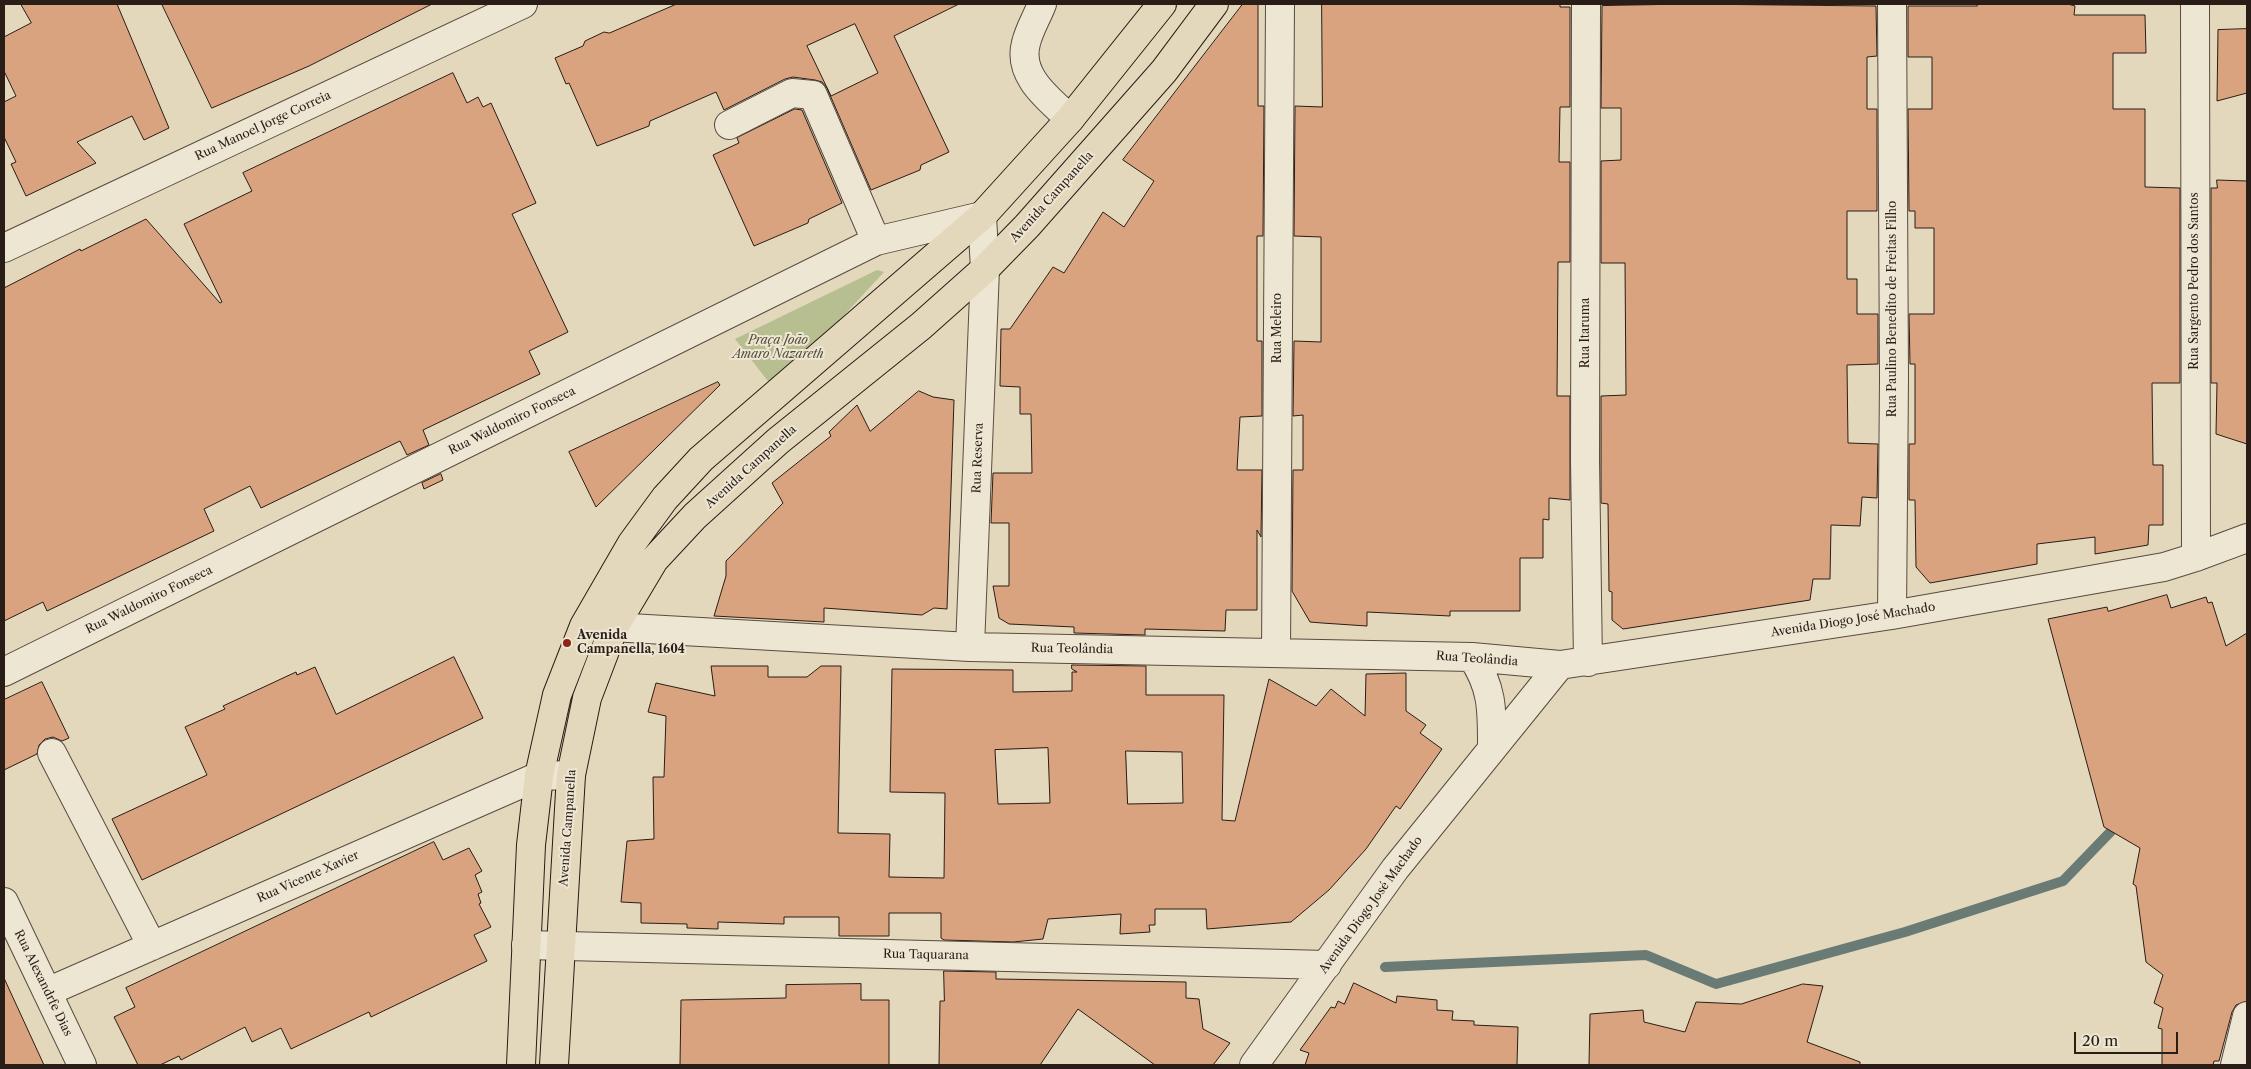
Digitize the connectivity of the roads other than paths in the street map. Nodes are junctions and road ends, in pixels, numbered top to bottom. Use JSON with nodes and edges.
{"nodes":[{"id":1,"x":522,"y":4,"type":"edge"},
{"id":2,"x":1042,"y":4,"type":"edge"},
{"id":3,"x":1162,"y":4,"type":"edge"},
{"id":4,"x":1214,"y":4,"type":"edge"},
{"id":5,"x":1280,"y":4,"type":"edge"},
{"id":6,"x":1586,"y":4,"type":"edge"},
{"id":7,"x":1892,"y":4,"type":"edge"},
{"id":8,"x":2196,"y":4,"type":"edge"},
{"id":9,"x":1070,"y":118,"type":"junction"},
{"id":10,"x":729,"y":125,"type":"dead end"},
{"id":11,"x":982,"y":216,"type":"junction"},
{"id":12,"x":876,"y":241,"type":"junction"},
{"id":13,"x":4,"y":248,"type":"edge"},
{"id":14,"x":986,"y":268,"type":"junction"},
{"id":15,"x":2247,"y":538,"type":"edge"},
{"id":16,"x":2196,"y":557,"type":"junction"},
{"id":17,"x":1892,"y":615,"type":"junction"},
{"id":18,"x":584,"y":626,"type":"junction"},
{"id":19,"x":614,"y":627,"type":"junction"},
{"id":20,"x":970,"y":647,"type":"junction"},
{"id":21,"x":1276,"y":652,"type":"junction"},
{"id":22,"x":1472,"y":656,"type":"junction"},
{"id":23,"x":1588,"y":662,"type":"junction"},
{"id":24,"x":1560,"y":665,"type":"junction"},
{"id":25,"x":4,"y":672,"type":"edge"},
{"id":26,"x":1492,"y":748,"type":"junction"},
{"id":27,"x":52,"y":753,"type":"dead end"},
{"id":28,"x":571,"y":775,"type":"junction"},
{"id":29,"x":538,"y":776,"type":"junction"},
{"id":30,"x":4,"y":902,"type":"edge"},
{"id":31,"x":152,"y":946,"type":"junction"},
{"id":32,"x":526,"y":946,"type":"junction"},
{"id":33,"x":560,"y":946,"type":"junction"},
{"id":34,"x":1326,"y":965,"type":"junction"},
{"id":35,"x":47,"y":992,"type":"junction"},
{"id":36,"x":2247,"y":1016,"type":"edge"},
{"id":37,"x":82,"y":1065,"type":"edge"},
{"id":38,"x":521,"y":1065,"type":"edge"},
{"id":39,"x":554,"y":1065,"type":"edge"},
{"id":40,"x":1254,"y":1065,"type":"edge"},
{"id":41,"x":2235,"y":1065,"type":"edge"}],
"edges":[{"from":1,"to":13,"type":"street","name":"Rua Manoel Jorge Correia"},
{"from":2,"to":9,"type":"street"},
{"from":3,"to":9,"type":"main road"},
{"from":4,"to":14,"type":"main road","name":"Avenida Campanella"},
{"from":5,"to":21,"type":"street","name":"Rua Meleiro"},
{"from":6,"to":23,"type":"street","name":"Rua Itaruma"},
{"from":7,"to":17,"type":"street","name":"Rua Paulino Benedito de Freitas Filho"},
{"from":8,"to":16,"type":"street","name":"Rua Sargento Pedro dos Santos"},
{"from":9,"to":11,"type":"main road"},
{"from":10,"to":12,"type":"street"},
{"from":11,"to":12,"type":"street","name":"Rua Waldomiro Fonseca"},
{"from":11,"to":14,"type":"street"},
{"from":11,"to":18,"type":"main road"},
{"from":12,"to":25,"type":"street","name":"Rua Waldomiro Fonseca"},
{"from":14,"to":19,"type":"main road","name":"Avenida Campanella"},
{"from":14,"to":20,"type":"street","name":"Rua Reserva"},
{"from":15,"to":16,"type":"street","name":"Avenida Diogo José Machado"},
{"from":16,"to":17,"type":"street","name":"Avenida Diogo José Machado"},
{"from":17,"to":23,"type":"street","name":"Avenida Diogo José Machado"},
{"from":18,"to":19,"type":"street","name":"Rua Teolândia"},
{"from":18,"to":29,"type":"main road"},
{"from":19,"to":20,"type":"street","name":"Rua Teolândia"},
{"from":19,"to":28,"type":"main road","name":"Avenida Campanella"},
{"from":20,"to":21,"type":"street","name":"Rua Teolândia"},
{"from":21,"to":22,"type":"street","name":"Rua Teolândia"},
{"from":22,"to":24,"type":"street","name":"Rua Teolândia"},
{"from":22,"to":26,"type":"street"},
{"from":23,"to":24,"type":"street","name":"Avenida Diogo José Machado"},
{"from":24,"to":26,"type":"street","name":"Avenida Diogo José Machado"},
{"from":26,"to":34,"type":"street","name":"Avenida Diogo José Machado"},
{"from":27,"to":31,"type":"street"},
{"from":28,"to":29,"type":"street","name":"Rua Vicente Xavier"},
{"from":28,"to":33,"type":"main road","name":"Avenida Campanella"},
{"from":29,"to":31,"type":"street","name":"Rua Vicente Xavier"},
{"from":29,"to":32,"type":"main road"},
{"from":30,"to":35,"type":"street","name":"Rua Alexandrfe Dias"},
{"from":31,"to":35,"type":"street","name":"Rua Vicente Xavier"},
{"from":32,"to":33,"type":"street","name":"Rua Taquarana"},
{"from":32,"to":38,"type":"main road"},
{"from":33,"to":34,"type":"street","name":"Rua Taquarana"},
{"from":33,"to":39,"type":"main road","name":"Avenida Campanella"},
{"from":34,"to":40,"type":"street","name":"Avenida Diogo José Machado"},
{"from":35,"to":37,"type":"street","name":"Rua Alexandrfe Dias"},
{"from":36,"to":41,"type":"street"}]}
